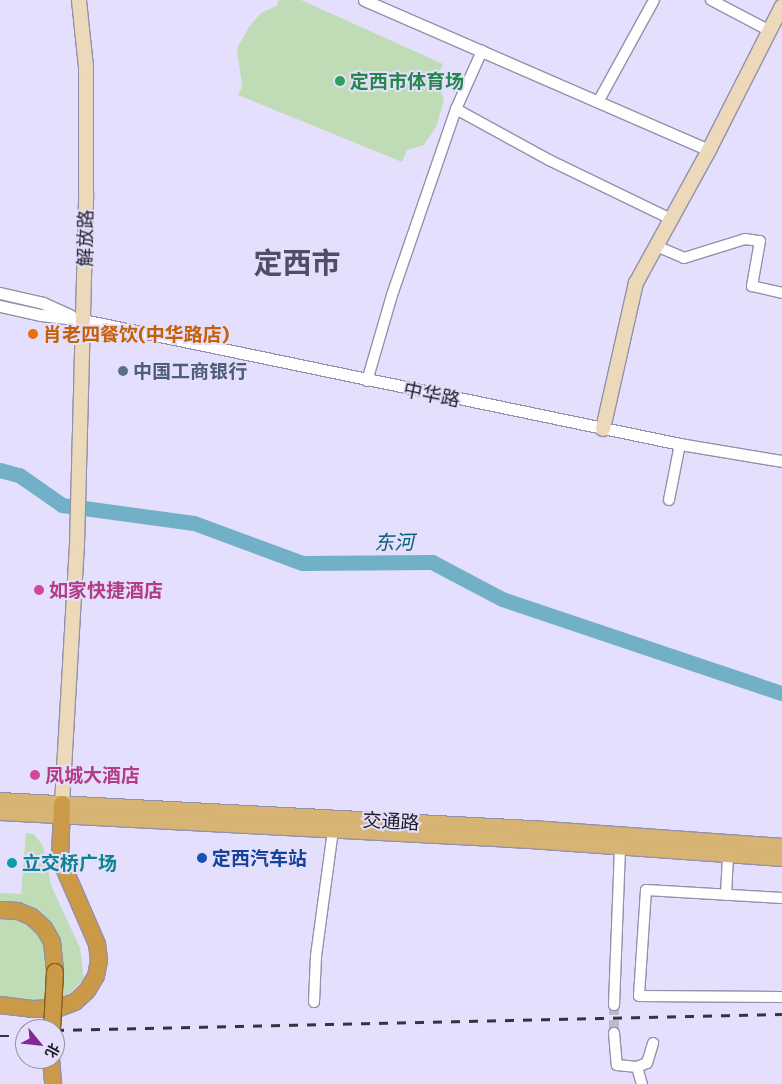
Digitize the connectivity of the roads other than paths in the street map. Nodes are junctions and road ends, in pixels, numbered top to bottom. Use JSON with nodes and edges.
{"nodes":[{"id":1,"x":80,"y":0,"type":"edge"},
{"id":2,"x":364,"y":0,"type":"edge"},
{"id":3,"x":654,"y":0,"type":"edge"},
{"id":4,"x":711,"y":0,"type":"edge"},
{"id":5,"x":782,"y":6,"type":"edge"},
{"id":6,"x":770,"y":31,"type":"junction"},
{"id":7,"x":482,"y":52,"type":"junction"},
{"id":8,"x":598,"y":102,"type":"junction"},
{"id":9,"x":456,"y":109,"type":"junction"},
{"id":10,"x":709,"y":150,"type":"junction"},
{"id":11,"x":671,"y":219,"type":"junction"},
{"id":12,"x":656,"y":246,"type":"junction"},
{"id":13,"x":0,"y":293,"type":"edge"},
{"id":14,"x":782,"y":293,"type":"edge"},
{"id":15,"x":0,"y":306,"type":"edge"},
{"id":16,"x":83,"y":320,"type":"junction"},
{"id":17,"x":367,"y":381,"type":"junction"},
{"id":18,"x":603,"y":429,"type":"junction"},
{"id":19,"x":680,"y":444,"type":"junction"},
{"id":20,"x":782,"y":461,"type":"edge"},
{"id":21,"x":668,"y":500,"type":"dead end"},
{"id":22,"x":0,"y":800,"type":"edge"},
{"id":23,"x":62,"y":810,"type":"junction"},
{"id":24,"x":0,"y":812,"type":"edge"},
{"id":25,"x":332,"y":830,"type":"junction"},
{"id":26,"x":782,"y":846,"type":"edge"},
{"id":27,"x":620,"y":847,"type":"junction"},
{"id":28,"x":728,"y":855,"type":"junction"},
{"id":29,"x":782,"y":858,"type":"edge"},
{"id":30,"x":726,"y":895,"type":"junction"},
{"id":31,"x":782,"y":898,"type":"edge"},
{"id":32,"x":0,"y":910,"type":"edge"},
{"id":33,"x":782,"y":997,"type":"edge"},
{"id":34,"x":314,"y":1002,"type":"dead end"},
{"id":35,"x":0,"y":1005,"type":"edge"},
{"id":36,"x":614,"y":1005,"type":"tunnel mouth"},
{"id":37,"x":53,"y":1019,"type":"edge"},
{"id":38,"x":614,"y":1033,"type":"tunnel mouth"},
{"id":39,"x":653,"y":1044,"type":"dead end"},
{"id":40,"x":637,"y":1067,"type":"junction"},
{"id":41,"x":51,"y":1069,"type":"edge"},
{"id":42,"x":52,"y":1084,"type":"edge"},
{"id":43,"x":641,"y":1084,"type":"edge"}],
"edges":[{"from":1,"to":16,"type":"main road","name":"解放路"},
{"from":2,"to":7,"type":"street"},
{"from":3,"to":8,"type":"street"},
{"from":4,"to":6,"type":"street"},
{"from":5,"to":6,"type":"main road"},
{"from":6,"to":10,"type":"main road"},
{"from":7,"to":8,"type":"street"},
{"from":7,"to":9,"type":"street"},
{"from":8,"to":10,"type":"street"},
{"from":9,"to":11,"type":"street"},
{"from":9,"to":17,"type":"street"},
{"from":10,"to":11,"type":"main road"},
{"from":11,"to":12,"type":"main road"},
{"from":12,"to":14,"type":"street"},
{"from":12,"to":18,"type":"main road"},
{"from":13,"to":16,"type":"street","name":"中华路"},
{"from":15,"to":16,"type":"street","name":"中华路"},
{"from":16,"to":17,"type":"street","name":"中华路"},
{"from":16,"to":23,"type":"main road","name":"解放路"},
{"from":17,"to":18,"type":"street","name":"中华路"},
{"from":18,"to":19,"type":"street","name":"中华路"},
{"from":19,"to":20,"type":"street","name":"中华路"},
{"from":19,"to":21,"type":"street"},
{"from":22,"to":23,"type":"main road","name":"交通路"},
{"from":23,"to":24,"type":"main road","name":"交通路"},
{"from":23,"to":25,"type":"main road","name":"交通路"},
{"from":23,"to":26,"type":"main road","name":"交通路"},
{"from":23,"to":35,"type":"highway"},
{"from":25,"to":27,"type":"main road","name":"交通路"},
{"from":25,"to":34,"type":"street"},
{"from":27,"to":28,"type":"main road","name":"交通路"},
{"from":27,"to":36,"type":"street"},
{"from":28,"to":29,"type":"main road","name":"交通路"},
{"from":28,"to":30,"type":"street"},
{"from":30,"to":31,"type":"street"},
{"from":30,"to":33,"type":"street"},
{"from":32,"to":37,"type":"highway","bridge":true},
{"from":38,"to":40,"type":"street"},
{"from":39,"to":40,"type":"street"},
{"from":40,"to":43,"type":"street"},
{"from":41,"to":42,"type":"highway"}]}
